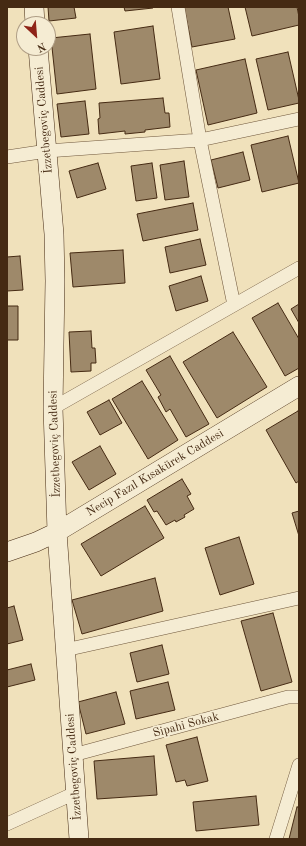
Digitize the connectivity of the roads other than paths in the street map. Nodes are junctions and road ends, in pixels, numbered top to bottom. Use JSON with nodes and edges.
{"nodes":[{"id":1,"x":178,"y":7,"type":"edge"},
{"id":2,"x":39,"y":56,"type":"edge"},
{"id":3,"x":299,"y":119,"type":"edge"},
{"id":4,"x":200,"y":140,"type":"junction"},
{"id":5,"x":47,"y":151,"type":"junction"},
{"id":6,"x":7,"y":157,"type":"edge"},
{"id":7,"x":299,"y":268,"type":"edge"},
{"id":8,"x":234,"y":305,"type":"junction"},
{"id":9,"x":299,"y":386,"type":"edge"},
{"id":10,"x":53,"y":408,"type":"junction"},
{"id":11,"x":57,"y":532,"type":"junction"},
{"id":12,"x":7,"y":552,"type":"edge"},
{"id":13,"x":299,"y":598,"type":"edge"},
{"id":14,"x":65,"y":650,"type":"junction"},
{"id":15,"x":299,"y":697,"type":"edge"},
{"id":16,"x":72,"y":755,"type":"junction"},
{"id":17,"x":299,"y":765,"type":"edge"},
{"id":18,"x":75,"y":793,"type":"junction"},
{"id":19,"x":7,"y":824,"type":"edge"},
{"id":20,"x":79,"y":839,"type":"edge"},
{"id":21,"x":276,"y":839,"type":"edge"}],
"edges":[{"from":1,"to":4,"type":"street"},
{"from":2,"to":5,"type":"street","name":"İzzetbegoviç Caddesi"},
{"from":3,"to":4,"type":"street"},
{"from":4,"to":5,"type":"street"},
{"from":4,"to":8,"type":"street"},
{"from":5,"to":6,"type":"street"},
{"from":5,"to":10,"type":"street","name":"İzzetbegoviç Caddesi"},
{"from":7,"to":8,"type":"street"},
{"from":8,"to":10,"type":"street"},
{"from":9,"to":11,"type":"street","name":"Necip Fazıl Kısakürek Caddesi"},
{"from":10,"to":11,"type":"street","name":"İzzetbegoviç Caddesi"},
{"from":11,"to":12,"type":"street","name":"Necip Fazıl Kısakürek Caddesi"},
{"from":11,"to":14,"type":"street","name":"İzzetbegoviç Caddesi"},
{"from":13,"to":14,"type":"street"},
{"from":14,"to":16,"type":"street","name":"İzzetbegoviç Caddesi"},
{"from":15,"to":16,"type":"street","name":"Sipahi Sokak"},
{"from":16,"to":18,"type":"street","name":"İzzetbegoviç Caddesi"},
{"from":17,"to":21,"type":"street"},
{"from":18,"to":19,"type":"street"},
{"from":18,"to":20,"type":"street","name":"İzzetbegoviç Caddesi"}]}
